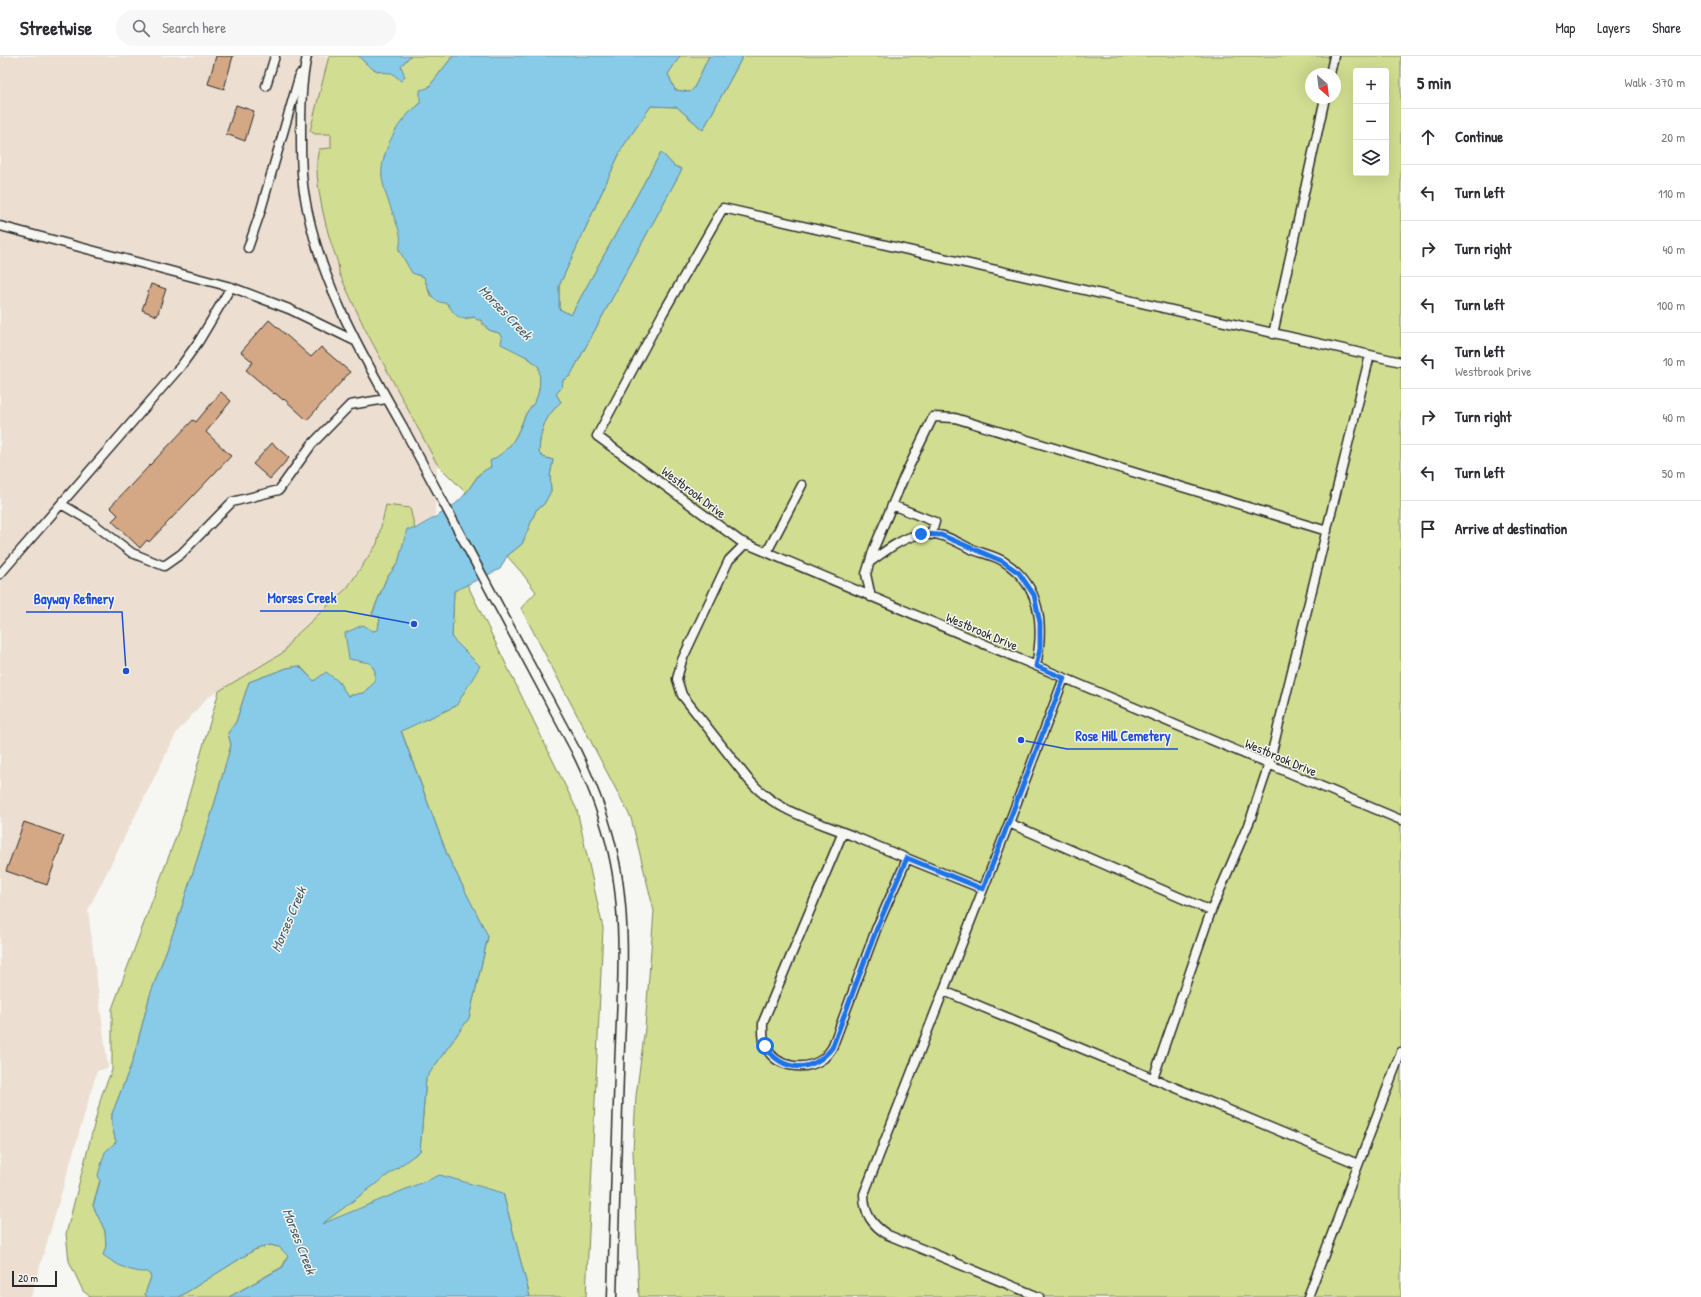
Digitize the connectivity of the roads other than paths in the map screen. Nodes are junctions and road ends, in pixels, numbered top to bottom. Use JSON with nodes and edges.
{"nodes":[{"id":1,"x":275,"y":56,"type":"edge"},
{"id":2,"x":307,"y":56,"type":"edge"},
{"id":3,"x":1334,"y":56,"type":"edge"},
{"id":4,"x":1331,"y":68,"type":"edge"},
{"id":5,"x":266,"y":86,"type":"dead end"},
{"id":6,"x":1324,"y":104,"type":"edge"},
{"id":7,"x":0,"y":226,"type":"edge"},
{"id":8,"x":248,"y":248,"type":"dead end"},
{"id":9,"x":231,"y":287,"type":"junction"},
{"id":10,"x":1273,"y":334,"type":"junction"},
{"id":11,"x":355,"y":341,"type":"junction"},
{"id":12,"x":1370,"y":355,"type":"junction"},
{"id":13,"x":1401,"y":362,"type":"edge"},
{"id":14,"x":386,"y":399,"type":"junction"},
{"id":15,"x":802,"y":485,"type":"dead end"},
{"id":16,"x":61,"y":504,"type":"junction"},
{"id":17,"x":892,"y":505,"type":"junction"},
{"id":18,"x":1327,"y":531,"type":"junction"},
{"id":19,"x":931,"y":534,"type":"junction"},
{"id":20,"x":746,"y":544,"type":"junction"},
{"id":21,"x":767,"y":552,"type":"junction"},
{"id":22,"x":870,"y":562,"type":"junction"},
{"id":23,"x":0,"y":574,"type":"edge"},
{"id":24,"x":871,"y":597,"type":"junction"},
{"id":25,"x":1036,"y":666,"type":"junction"},
{"id":26,"x":1064,"y":678,"type":"junction"},
{"id":27,"x":1269,"y":764,"type":"junction"},
{"id":28,"x":1401,"y":820,"type":"edge"},
{"id":29,"x":1009,"y":823,"type":"junction"},
{"id":30,"x":843,"y":832,"type":"junction"},
{"id":31,"x":907,"y":858,"type":"junction"},
{"id":32,"x":983,"y":889,"type":"junction"},
{"id":33,"x":1211,"y":911,"type":"junction"},
{"id":34,"x":944,"y":991,"type":"junction"},
{"id":35,"x":1401,"y":1052,"type":"edge"},
{"id":36,"x":1153,"y":1079,"type":"junction"},
{"id":37,"x":1358,"y":1164,"type":"junction"},
{"id":38,"x":612,"y":1297,"type":"edge"},
{"id":39,"x":1039,"y":1297,"type":"edge"},
{"id":40,"x":1308,"y":1297,"type":"edge"}],
"edges":[{"from":1,"to":5,"type":"lane"},
{"from":2,"to":8,"type":"lane"},
{"from":2,"to":11,"type":"lane"},
{"from":3,"to":4,"type":"lane"},
{"from":6,"to":10,"type":"lane"},
{"from":7,"to":9,"type":"lane"},
{"from":9,"to":11,"type":"lane"},
{"from":9,"to":16,"type":"lane"},
{"from":10,"to":12,"type":"lane"},
{"from":10,"to":20,"type":"lane","name":"Westbrook Drive"},
{"from":11,"to":14,"type":"lane"},
{"from":12,"to":13,"type":"lane"},
{"from":12,"to":18,"type":"lane"},
{"from":14,"to":16,"type":"lane"},
{"from":14,"to":38,"type":"lane"},
{"from":15,"to":21,"type":"lane"},
{"from":16,"to":23,"type":"lane"},
{"from":17,"to":18,"type":"lane"},
{"from":17,"to":19,"type":"lane"},
{"from":17,"to":22,"type":"lane"},
{"from":18,"to":27,"type":"lane"},
{"from":19,"to":22,"type":"lane"},
{"from":19,"to":25,"type":"lane"},
{"from":20,"to":21,"type":"lane","name":"Westbrook Drive"},
{"from":20,"to":30,"type":"lane"},
{"from":21,"to":24,"type":"lane","name":"Westbrook Drive"},
{"from":22,"to":24,"type":"lane"},
{"from":24,"to":25,"type":"lane","name":"Westbrook Drive"},
{"from":25,"to":26,"type":"lane","name":"Westbrook Drive"},
{"from":26,"to":27,"type":"lane","name":"Westbrook Drive"},
{"from":26,"to":29,"type":"lane"},
{"from":27,"to":28,"type":"lane","name":"Westbrook Drive"},
{"from":27,"to":33,"type":"lane"},
{"from":29,"to":32,"type":"lane"},
{"from":29,"to":33,"type":"lane"},
{"from":30,"to":31,"type":"lane"},
{"from":30,"to":31,"type":"lane"},
{"from":31,"to":32,"type":"lane"},
{"from":32,"to":34,"type":"lane"},
{"from":33,"to":36,"type":"lane"},
{"from":34,"to":36,"type":"lane"},
{"from":34,"to":39,"type":"lane"},
{"from":35,"to":37,"type":"lane"},
{"from":36,"to":37,"type":"lane"},
{"from":37,"to":40,"type":"lane"}]}
